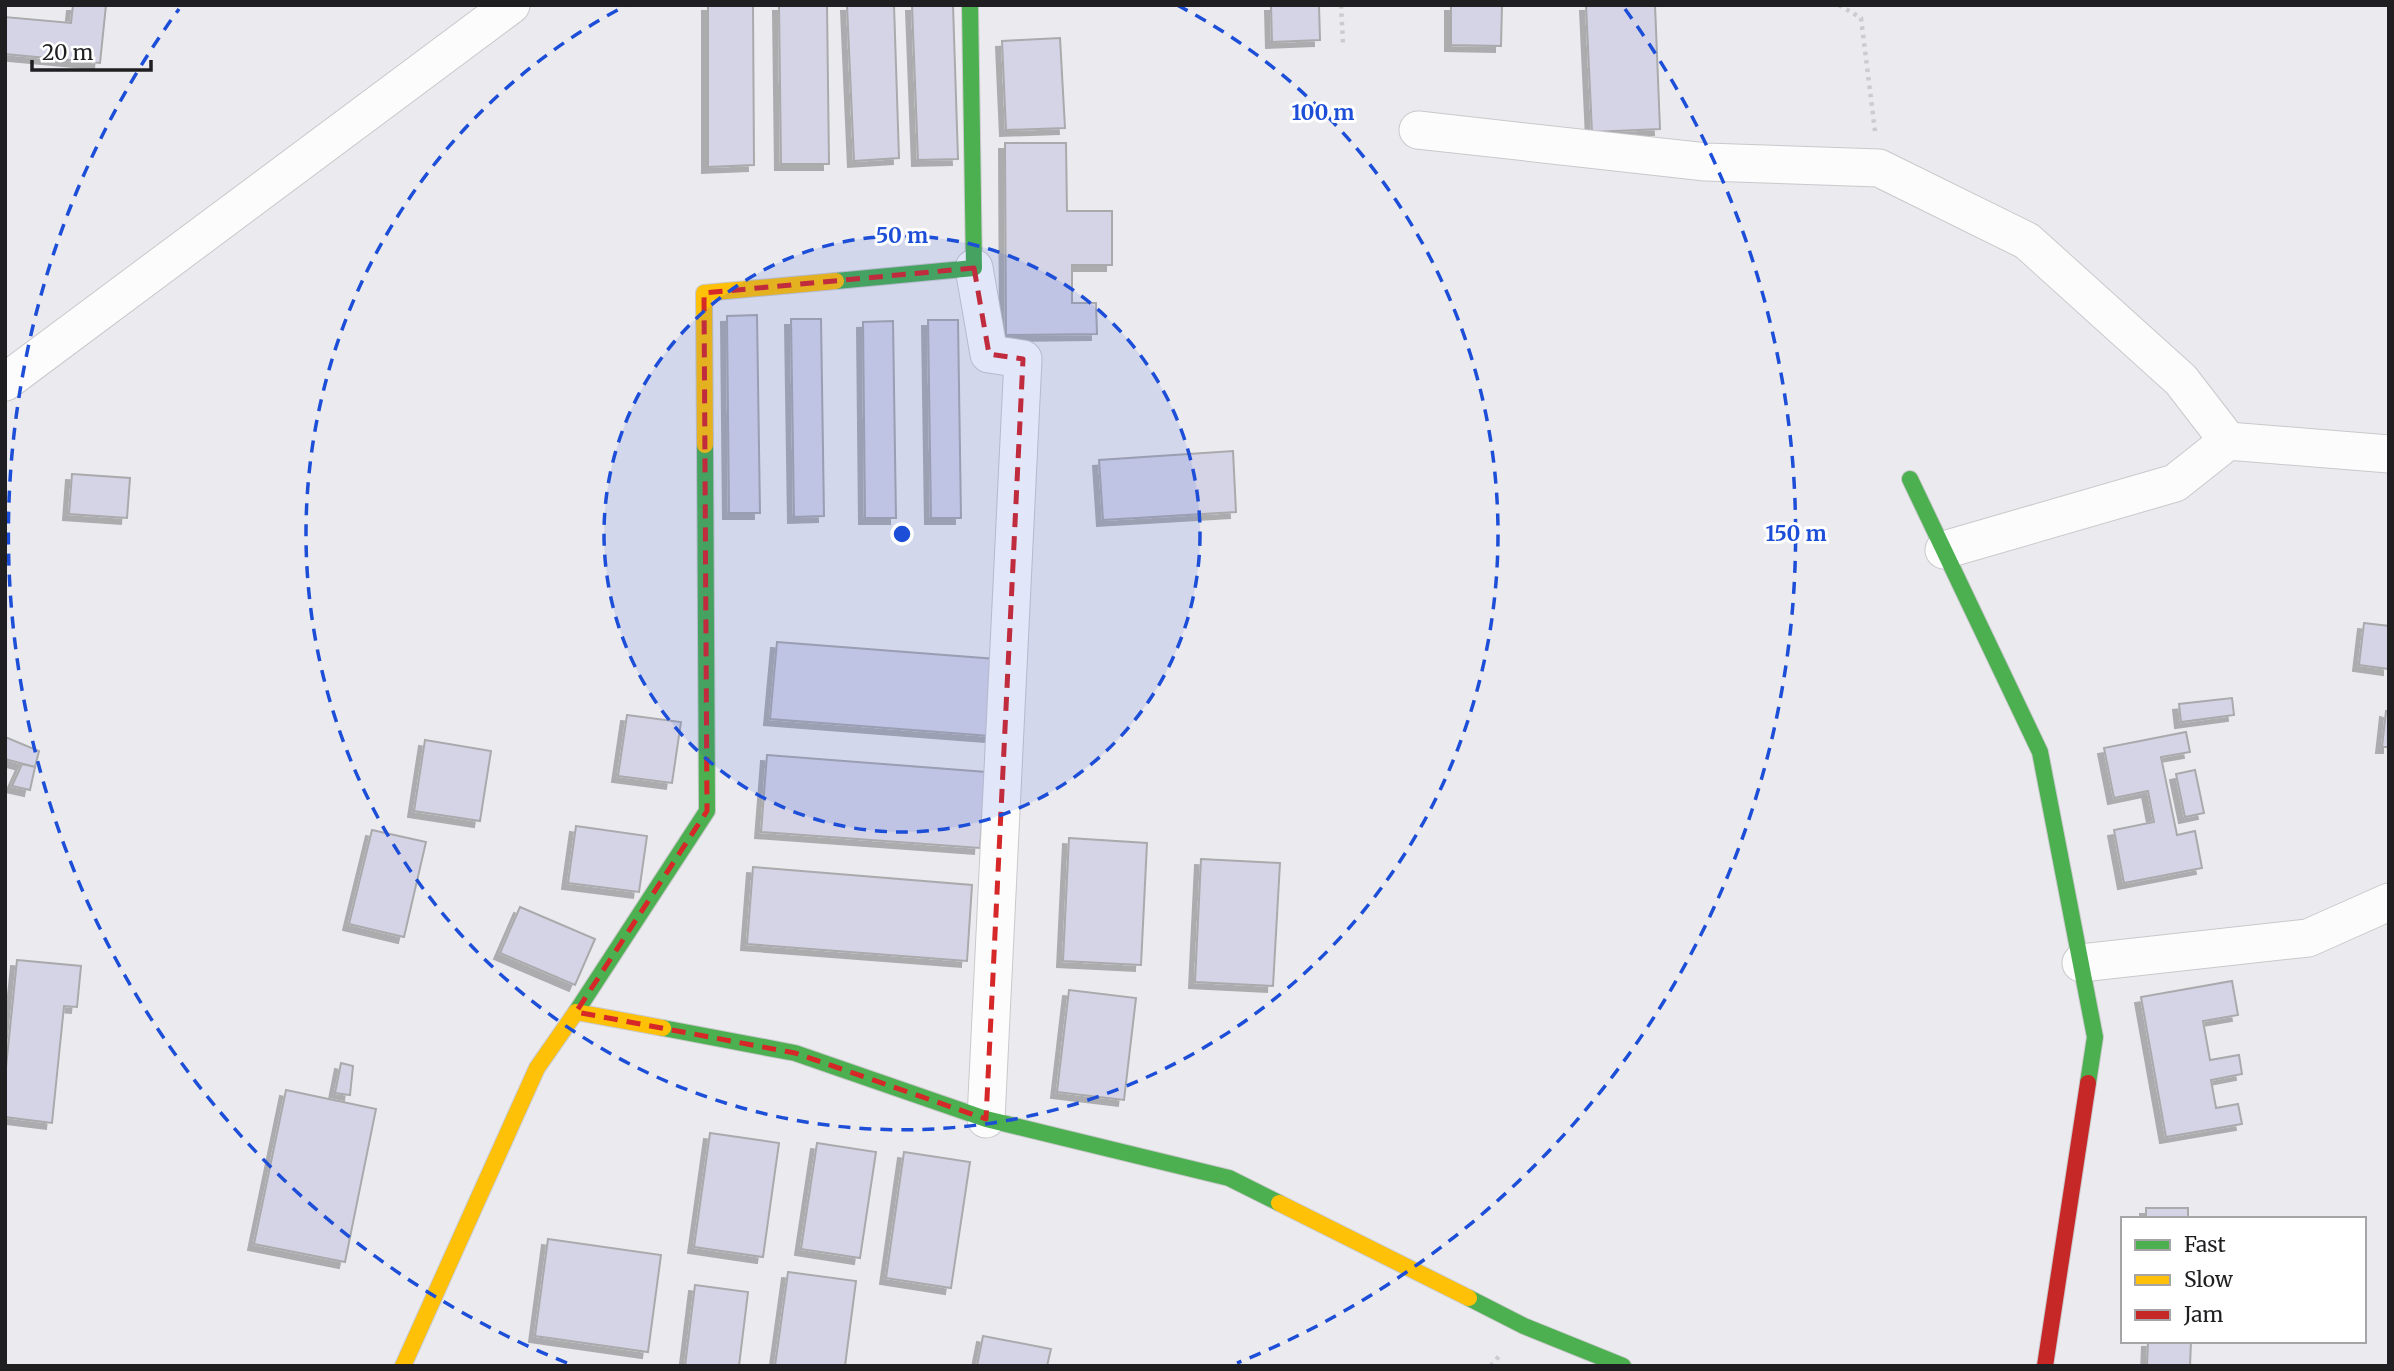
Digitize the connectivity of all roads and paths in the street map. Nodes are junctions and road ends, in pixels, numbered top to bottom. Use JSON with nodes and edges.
{"nodes":[{"id":1,"x":511,"y":5,"type":"edge"},
{"id":2,"x":970,"y":5,"type":"edge"},
{"id":3,"x":1341,"y":5,"type":"edge"},
{"id":4,"x":1839,"y":5,"type":"edge"},
{"id":5,"x":1343,"y":44,"type":"dead end"},
{"id":6,"x":1418,"y":130,"type":"dead end"},
{"id":7,"x":1880,"y":168,"type":"junction"},
{"id":8,"x":974,"y":268,"type":"junction"},
{"id":9,"x":5,"y":382,"type":"edge"},
{"id":10,"x":2228,"y":440,"type":"junction"},
{"id":11,"x":2389,"y":454,"type":"edge"},
{"id":12,"x":1910,"y":479,"type":"dead end"},
{"id":13,"x":1944,"y":550,"type":"junction"},
{"id":14,"x":2389,"y":902,"type":"edge"},
{"id":15,"x":2081,"y":963,"type":"junction"},
{"id":16,"x":576,"y":1012,"type":"junction"},
{"id":17,"x":986,"y":1119,"type":"junction"},
{"id":18,"x":403,"y":1366,"type":"edge"},
{"id":19,"x":1623,"y":1366,"type":"edge"},
{"id":20,"x":2045,"y":1366,"type":"edge"}],
"edges":[{"from":1,"to":9,"type":"street"},
{"from":2,"to":8,"type":"street"},
{"from":3,"to":5,"type":"path"},
{"from":4,"to":7,"type":"path"},
{"from":6,"to":7,"type":"street"},
{"from":7,"to":10,"type":"street"},
{"from":8,"to":16,"type":"street"},
{"from":8,"to":17,"type":"street"},
{"from":10,"to":11,"type":"street"},
{"from":10,"to":13,"type":"street"},
{"from":12,"to":13,"type":"street"},
{"from":13,"to":15,"type":"street"},
{"from":14,"to":15,"type":"street"},
{"from":15,"to":20,"type":"street"},
{"from":16,"to":17,"type":"street"},
{"from":16,"to":18,"type":"street"},
{"from":17,"to":19,"type":"street"}]}
